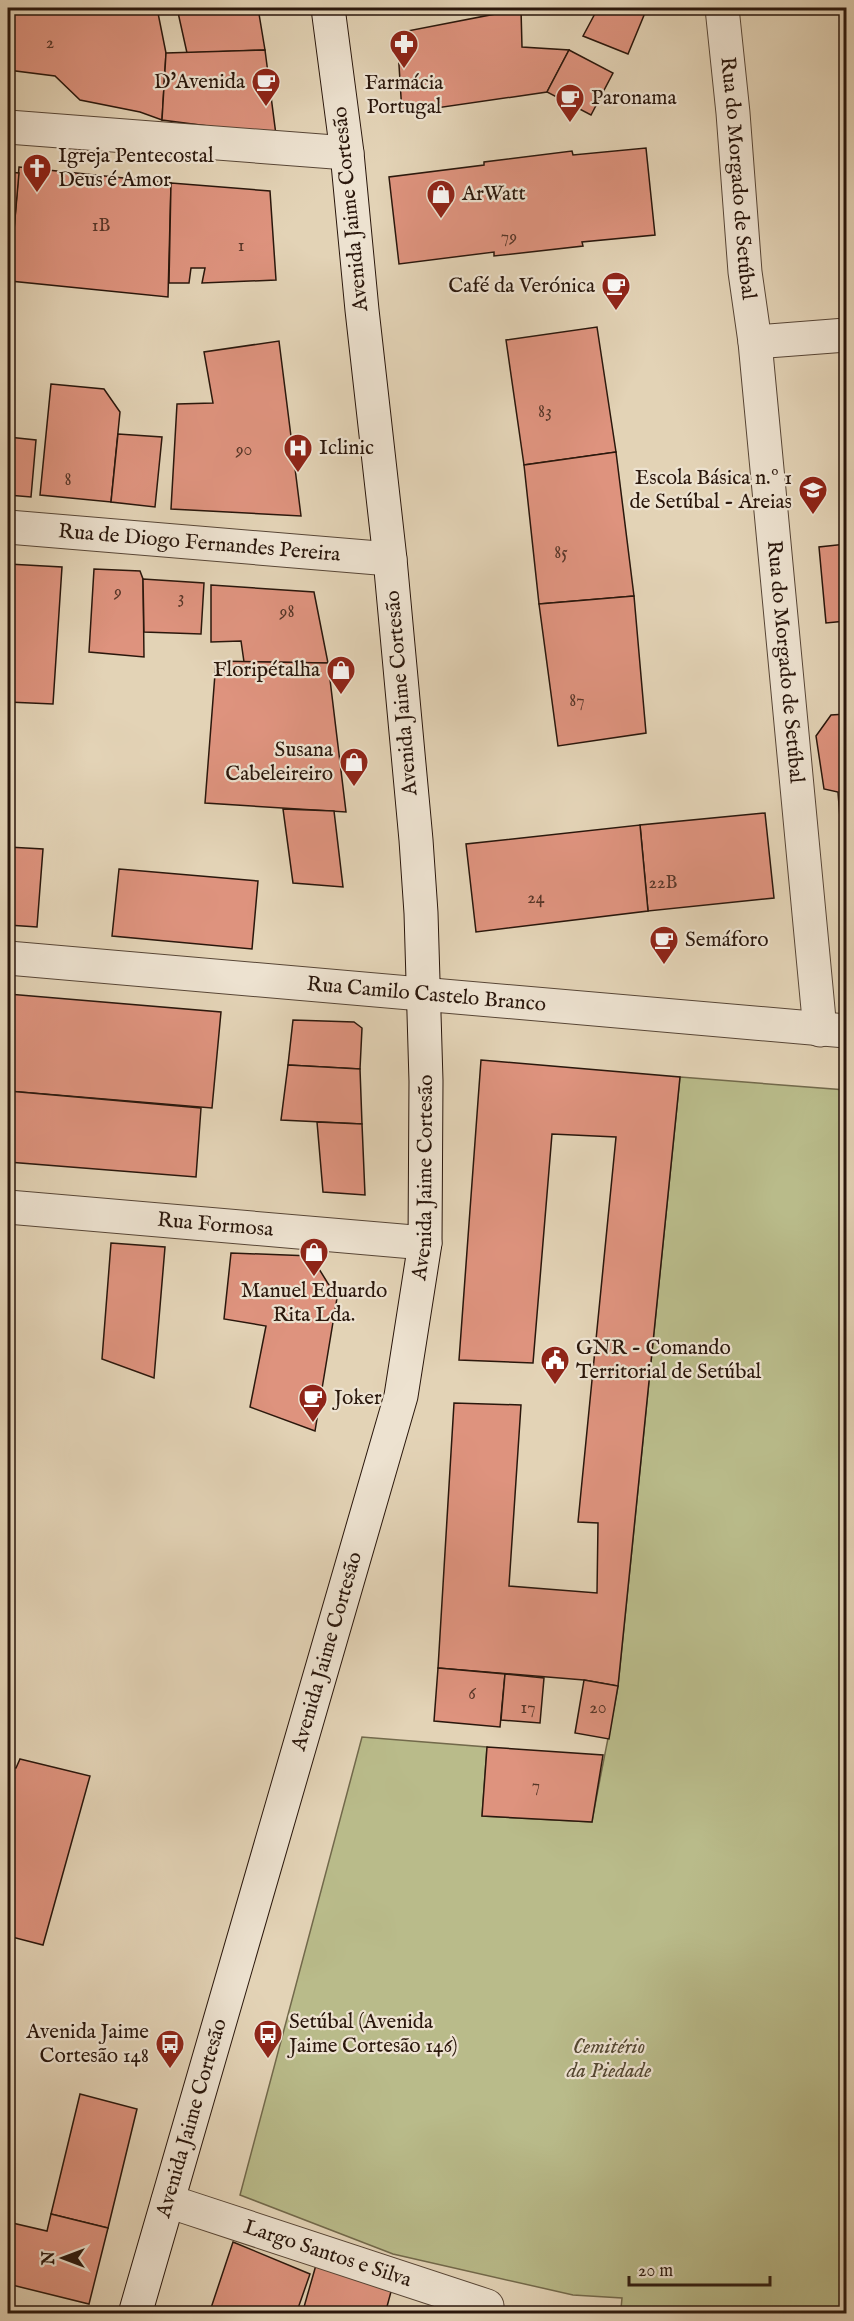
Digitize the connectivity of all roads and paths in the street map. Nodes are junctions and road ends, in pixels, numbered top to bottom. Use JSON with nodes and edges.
{"nodes":[{"id":1,"x":328,"y":8,"type":"edge"},
{"id":2,"x":729,"y":12,"type":"edge"},
{"id":3,"x":8,"y":127,"type":"edge"},
{"id":4,"x":347,"y":153,"type":"junction"},
{"id":5,"x":846,"y":335,"type":"edge"},
{"id":6,"x":755,"y":342,"type":"junction"},
{"id":7,"x":8,"y":527,"type":"edge"},
{"id":8,"x":390,"y":560,"type":"junction"},
{"id":9,"x":8,"y":958,"type":"edge"},
{"id":10,"x":423,"y":994,"type":"junction"},
{"id":11,"x":833,"y":1031,"type":"edge"},
{"id":12,"x":8,"y":1207,"type":"edge"},
{"id":13,"x":425,"y":1243,"type":"junction"},
{"id":14,"x":168,"y":2201,"type":"junction"},
{"id":15,"x":488,"y":2306,"type":"dead end"},
{"id":16,"x":135,"y":2313,"type":"edge"}],
"edges":[{"from":1,"to":4,"type":"street","name":"Avenida Jaime Cortesão"},
{"from":2,"to":6,"type":"street","name":"Rua do Morgado de Setúbal"},
{"from":3,"to":4,"type":"street"},
{"from":4,"to":8,"type":"street","name":"Avenida Jaime Cortesão"},
{"from":5,"to":6,"type":"street"},
{"from":6,"to":11,"type":"street","name":"Rua do Morgado de Setúbal"},
{"from":7,"to":8,"type":"street","name":"Rua de Diogo Fernandes Pereira"},
{"from":8,"to":10,"type":"street","name":"Avenida Jaime Cortesão"},
{"from":9,"to":10,"type":"street","name":"Rua Camilo Castelo Branco"},
{"from":10,"to":11,"type":"street","name":"Rua Camilo Castelo Branco"},
{"from":10,"to":13,"type":"street","name":"Avenida Jaime Cortesão"},
{"from":12,"to":13,"type":"street","name":"Rua Formosa"},
{"from":13,"to":14,"type":"street","name":"Avenida Jaime Cortesão"},
{"from":14,"to":15,"type":"street","name":"Largo Santos e Silva"},
{"from":14,"to":16,"type":"street","name":"Avenida Jaime Cortesão"}]}
